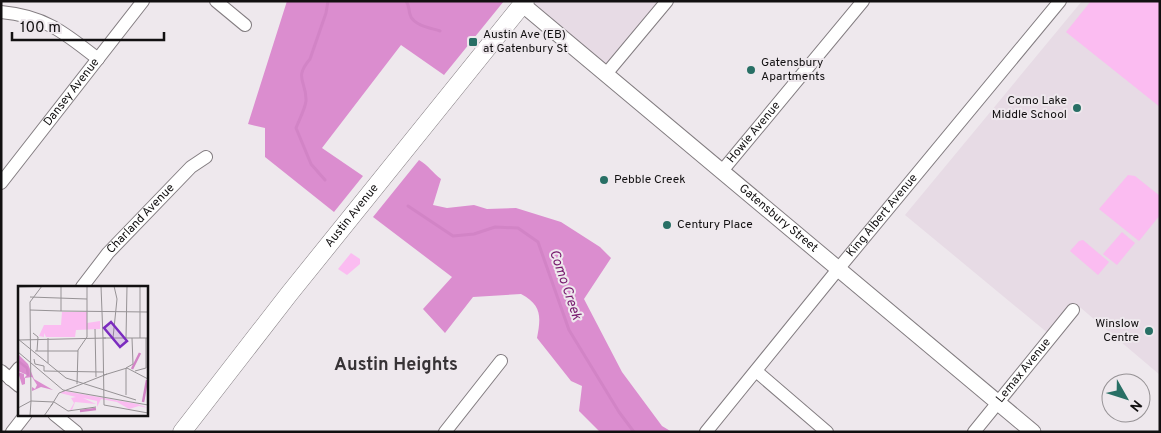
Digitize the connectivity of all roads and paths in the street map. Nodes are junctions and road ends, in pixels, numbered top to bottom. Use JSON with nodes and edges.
{"nodes":[{"id":1,"x":143,"y":1,"type":"edge"},
{"id":2,"x":216,"y":1,"type":"edge"},
{"id":3,"x":667,"y":1,"type":"edge"},
{"id":4,"x":863,"y":1,"type":"edge"},
{"id":5,"x":1060,"y":1,"type":"edge"},
{"id":6,"x":524,"y":3,"type":"edge"},
{"id":7,"x":1,"y":12,"type":"edge"},
{"id":8,"x":245,"y":25,"type":"dead end"},
{"id":9,"x":98,"y":59,"type":"junction"},
{"id":10,"x":606,"y":74,"type":"junction"},
{"id":11,"x":206,"y":157,"type":"dead end"},
{"id":12,"x":722,"y":171,"type":"junction"},
{"id":13,"x":1,"y":183,"type":"edge"},
{"id":14,"x":839,"y":268,"type":"junction"},
{"id":15,"x":83,"y":286,"type":"edge"},
{"id":16,"x":1073,"y":310,"type":"dead end"},
{"id":17,"x":501,"y":361,"type":"dead end"},
{"id":18,"x":18,"y":369,"type":"edge"},
{"id":19,"x":756,"y":371,"type":"junction"},
{"id":20,"x":10,"y":379,"type":"edge"},
{"id":21,"x":998,"y":402,"type":"junction"},
{"id":22,"x":24,"y":416,"type":"edge"},
{"id":23,"x":56,"y":416,"type":"edge"},
{"id":24,"x":12,"y":432,"type":"edge"},
{"id":25,"x":76,"y":432,"type":"edge"},
{"id":26,"x":182,"y":432,"type":"edge"},
{"id":27,"x":445,"y":432,"type":"edge"},
{"id":28,"x":706,"y":432,"type":"edge"},
{"id":29,"x":827,"y":432,"type":"edge"},
{"id":30,"x":974,"y":432,"type":"edge"},
{"id":31,"x":1033,"y":432,"type":"edge"}],
"edges":[{"from":1,"to":9,"type":"street","name":"Dansey Avenue"},
{"from":2,"to":8,"type":"street"},
{"from":3,"to":10,"type":"street"},
{"from":4,"to":12,"type":"street","name":"Howie Avenue"},
{"from":5,"to":14,"type":"street","name":"King Albert Avenue"},
{"from":6,"to":10,"type":"street","name":"Gatensbury Street"},
{"from":6,"to":26,"type":"main road","name":"Austin Avenue"},
{"from":7,"to":9,"type":"street"},
{"from":9,"to":13,"type":"street","name":"Dansey Avenue"},
{"from":10,"to":12,"type":"street","name":"Gatensbury Street"},
{"from":11,"to":15,"type":"street","name":"Charland Avenue"},
{"from":12,"to":14,"type":"street","name":"Gatensbury Street"},
{"from":14,"to":19,"type":"street","name":"King Albert Avenue"},
{"from":14,"to":21,"type":"street","name":"Gatensbury Street"},
{"from":16,"to":21,"type":"street","name":"Lemax Avenue"},
{"from":17,"to":27,"type":"street"},
{"from":18,"to":20,"type":"street"},
{"from":19,"to":28,"type":"street","name":"King Albert Avenue"},
{"from":19,"to":29,"type":"street"},
{"from":21,"to":30,"type":"street","name":"Lemax Avenue"},
{"from":21,"to":31,"type":"street","name":"Gatensbury Street"},
{"from":22,"to":24,"type":"street"},
{"from":23,"to":25,"type":"street"}]}
